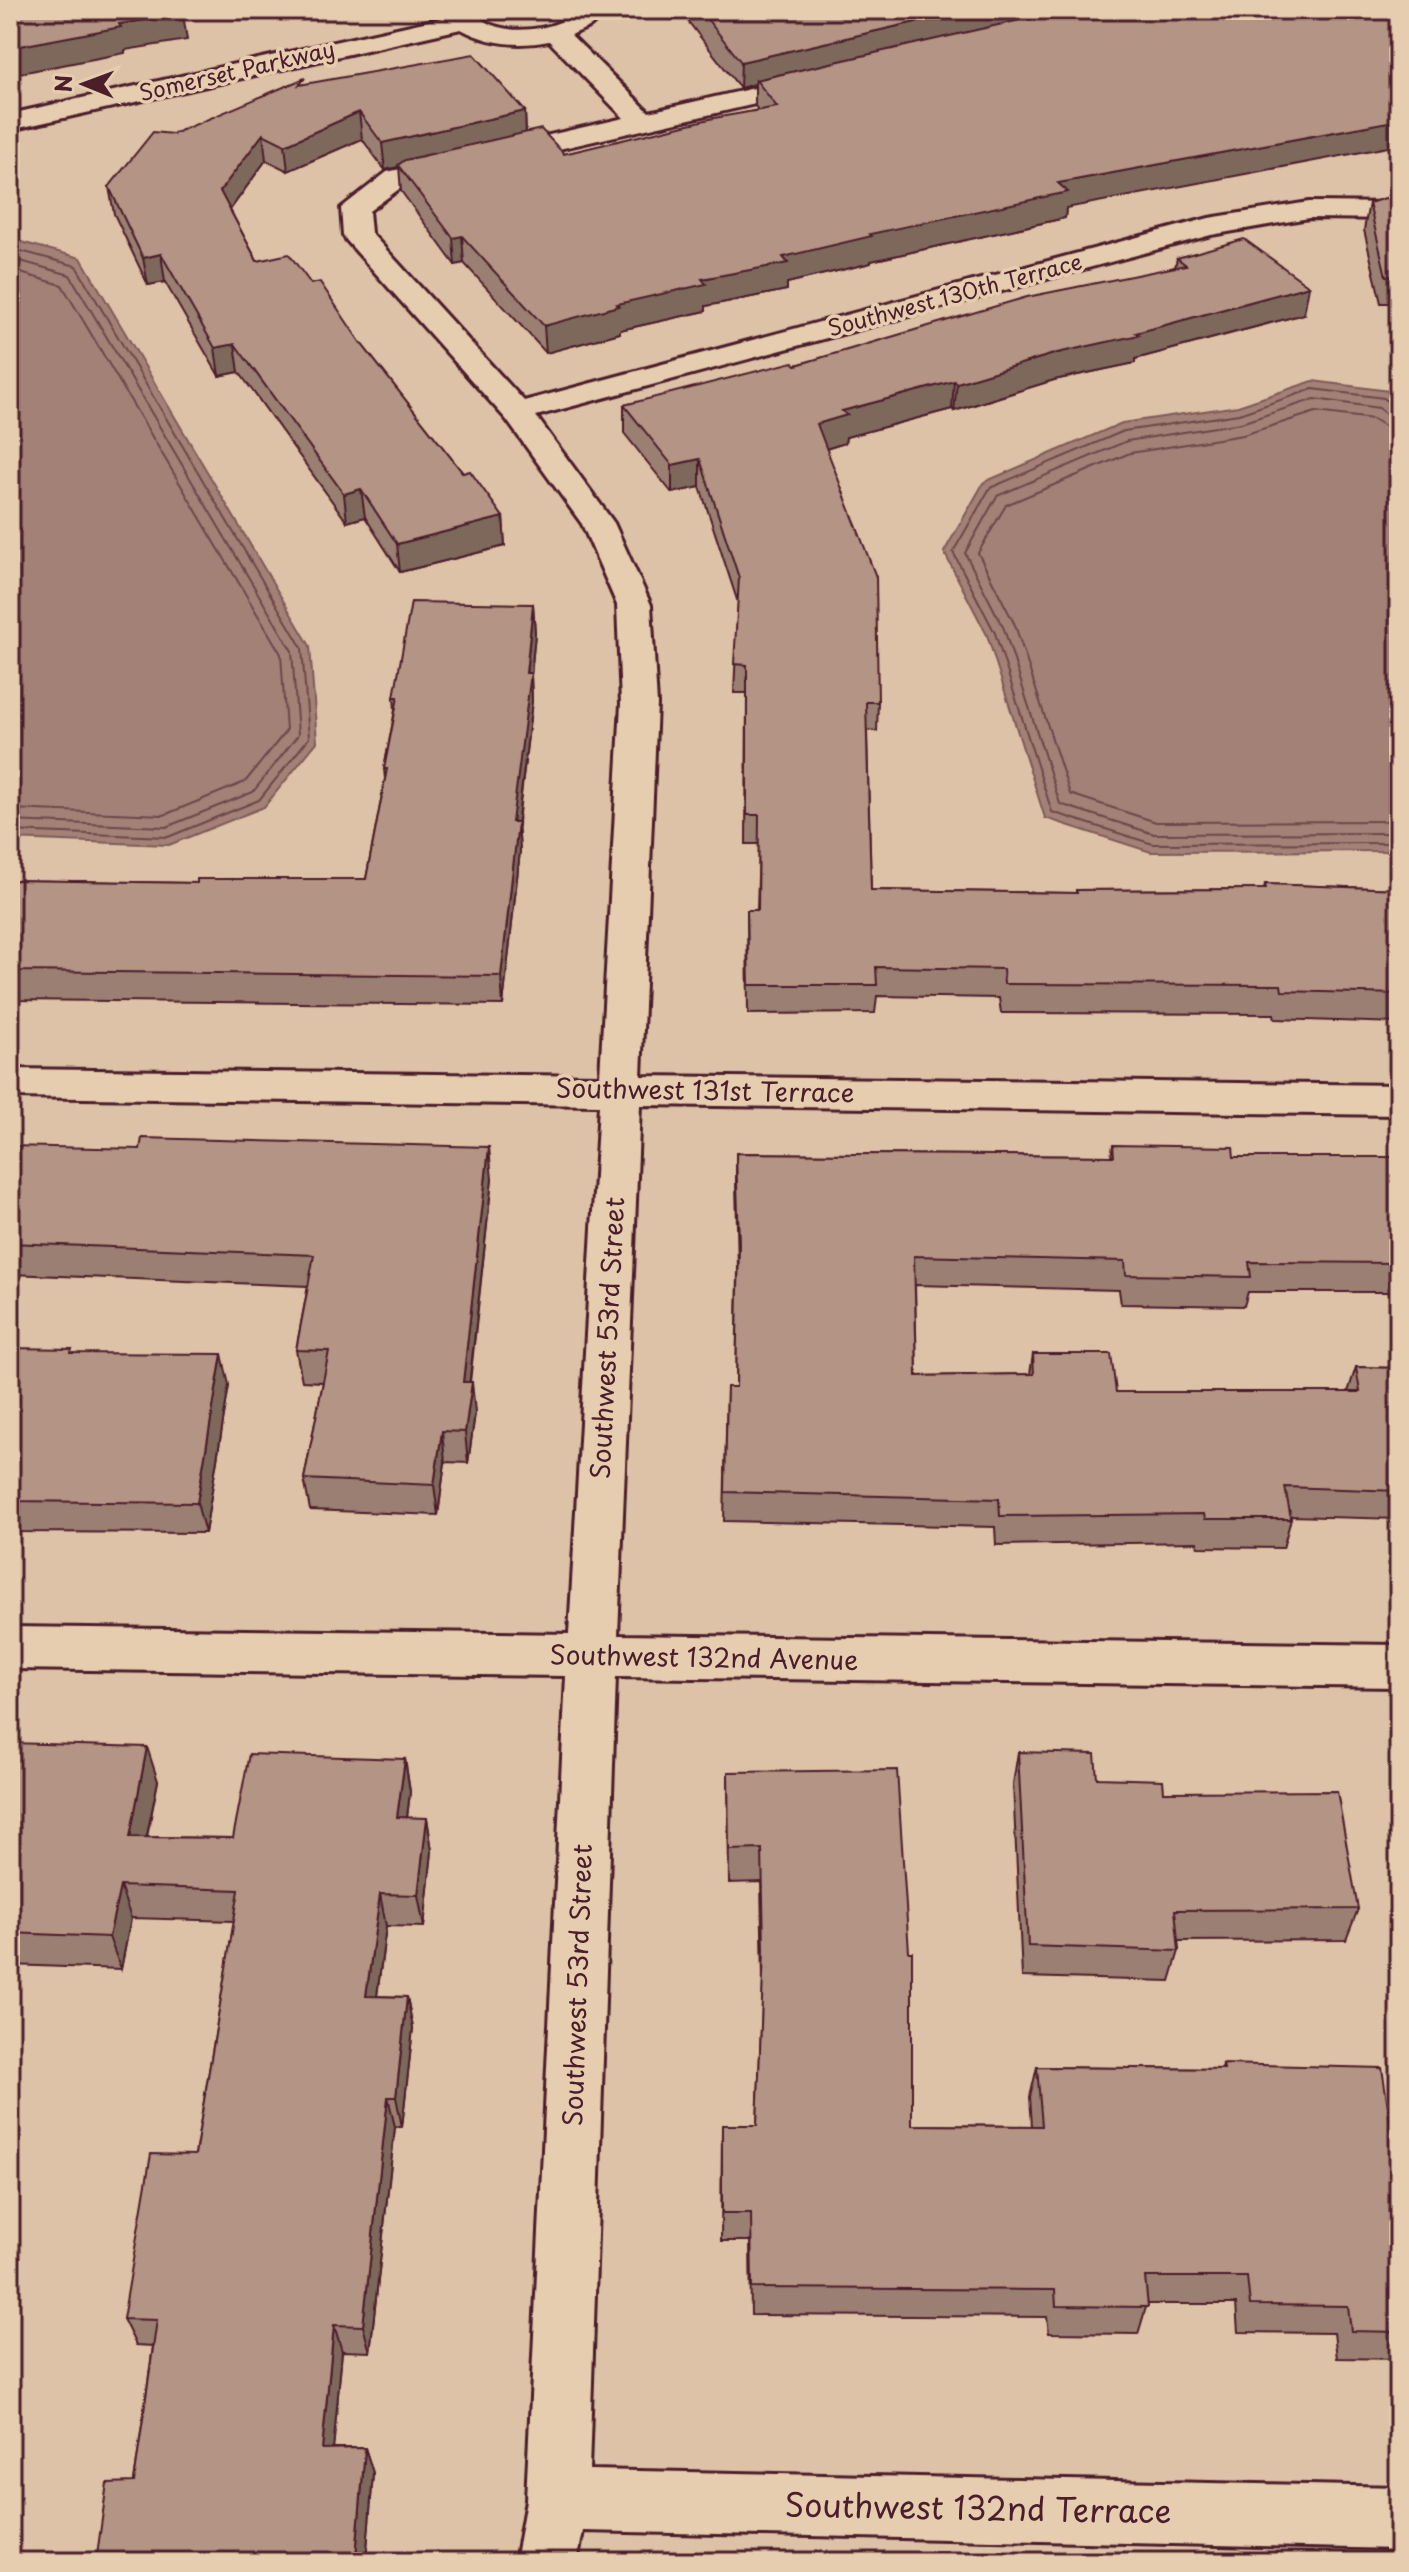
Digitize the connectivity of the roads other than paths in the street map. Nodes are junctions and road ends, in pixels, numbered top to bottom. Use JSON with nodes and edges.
{"nodes":[{"id":1,"x":594,"y":10,"type":"edge"},
{"id":2,"x":461,"y":15,"type":"edge"},
{"id":3,"x":555,"y":33,"type":"junction"},
{"id":4,"x":830,"y":79,"type":"edge"},
{"id":5,"x":10,"y":122,"type":"edge"},
{"id":6,"x":644,"y":123,"type":"junction"},
{"id":7,"x":1399,"y":211,"type":"edge"},
{"id":8,"x":517,"y":412,"type":"junction"},
{"id":9,"x":10,"y":1083,"type":"edge"},
{"id":10,"x":621,"y":1090,"type":"junction"},
{"id":11,"x":1399,"y":1100,"type":"edge"},
{"id":12,"x":10,"y":1648,"type":"edge"},
{"id":13,"x":592,"y":1657,"type":"junction"},
{"id":14,"x":1399,"y":1666,"type":"edge"},
{"id":15,"x":557,"y":2500,"type":"junction"},
{"id":16,"x":1399,"y":2518,"type":"edge"},
{"id":17,"x":546,"y":2562,"type":"edge"}],
"edges":[{"from":1,"to":3,"type":"street"},
{"from":2,"to":3,"type":"street"},
{"from":2,"to":5,"type":"street","name":"Somerset Parkway"},
{"from":3,"to":6,"type":"street"},
{"from":4,"to":6,"type":"street"},
{"from":6,"to":8,"type":"street","name":"Southwest 53rd Street"},
{"from":7,"to":8,"type":"street","name":"Southwest 130th Terrace"},
{"from":8,"to":10,"type":"street","name":"Southwest 53rd Street"},
{"from":9,"to":10,"type":"street","name":"Southwest 131st Terrace"},
{"from":10,"to":11,"type":"street","name":"Southwest 131st Terrace"},
{"from":10,"to":13,"type":"street","name":"Southwest 53rd Street"},
{"from":12,"to":13,"type":"street","name":"Southwest 132nd Avenue"},
{"from":13,"to":14,"type":"street","name":"Southwest 132nd Avenue"},
{"from":13,"to":15,"type":"street","name":"Southwest 53rd Street"},
{"from":15,"to":16,"type":"street","name":"Southwest 132nd Terrace"},
{"from":15,"to":17,"type":"street","name":"Southwest 53rd Street"}]}
